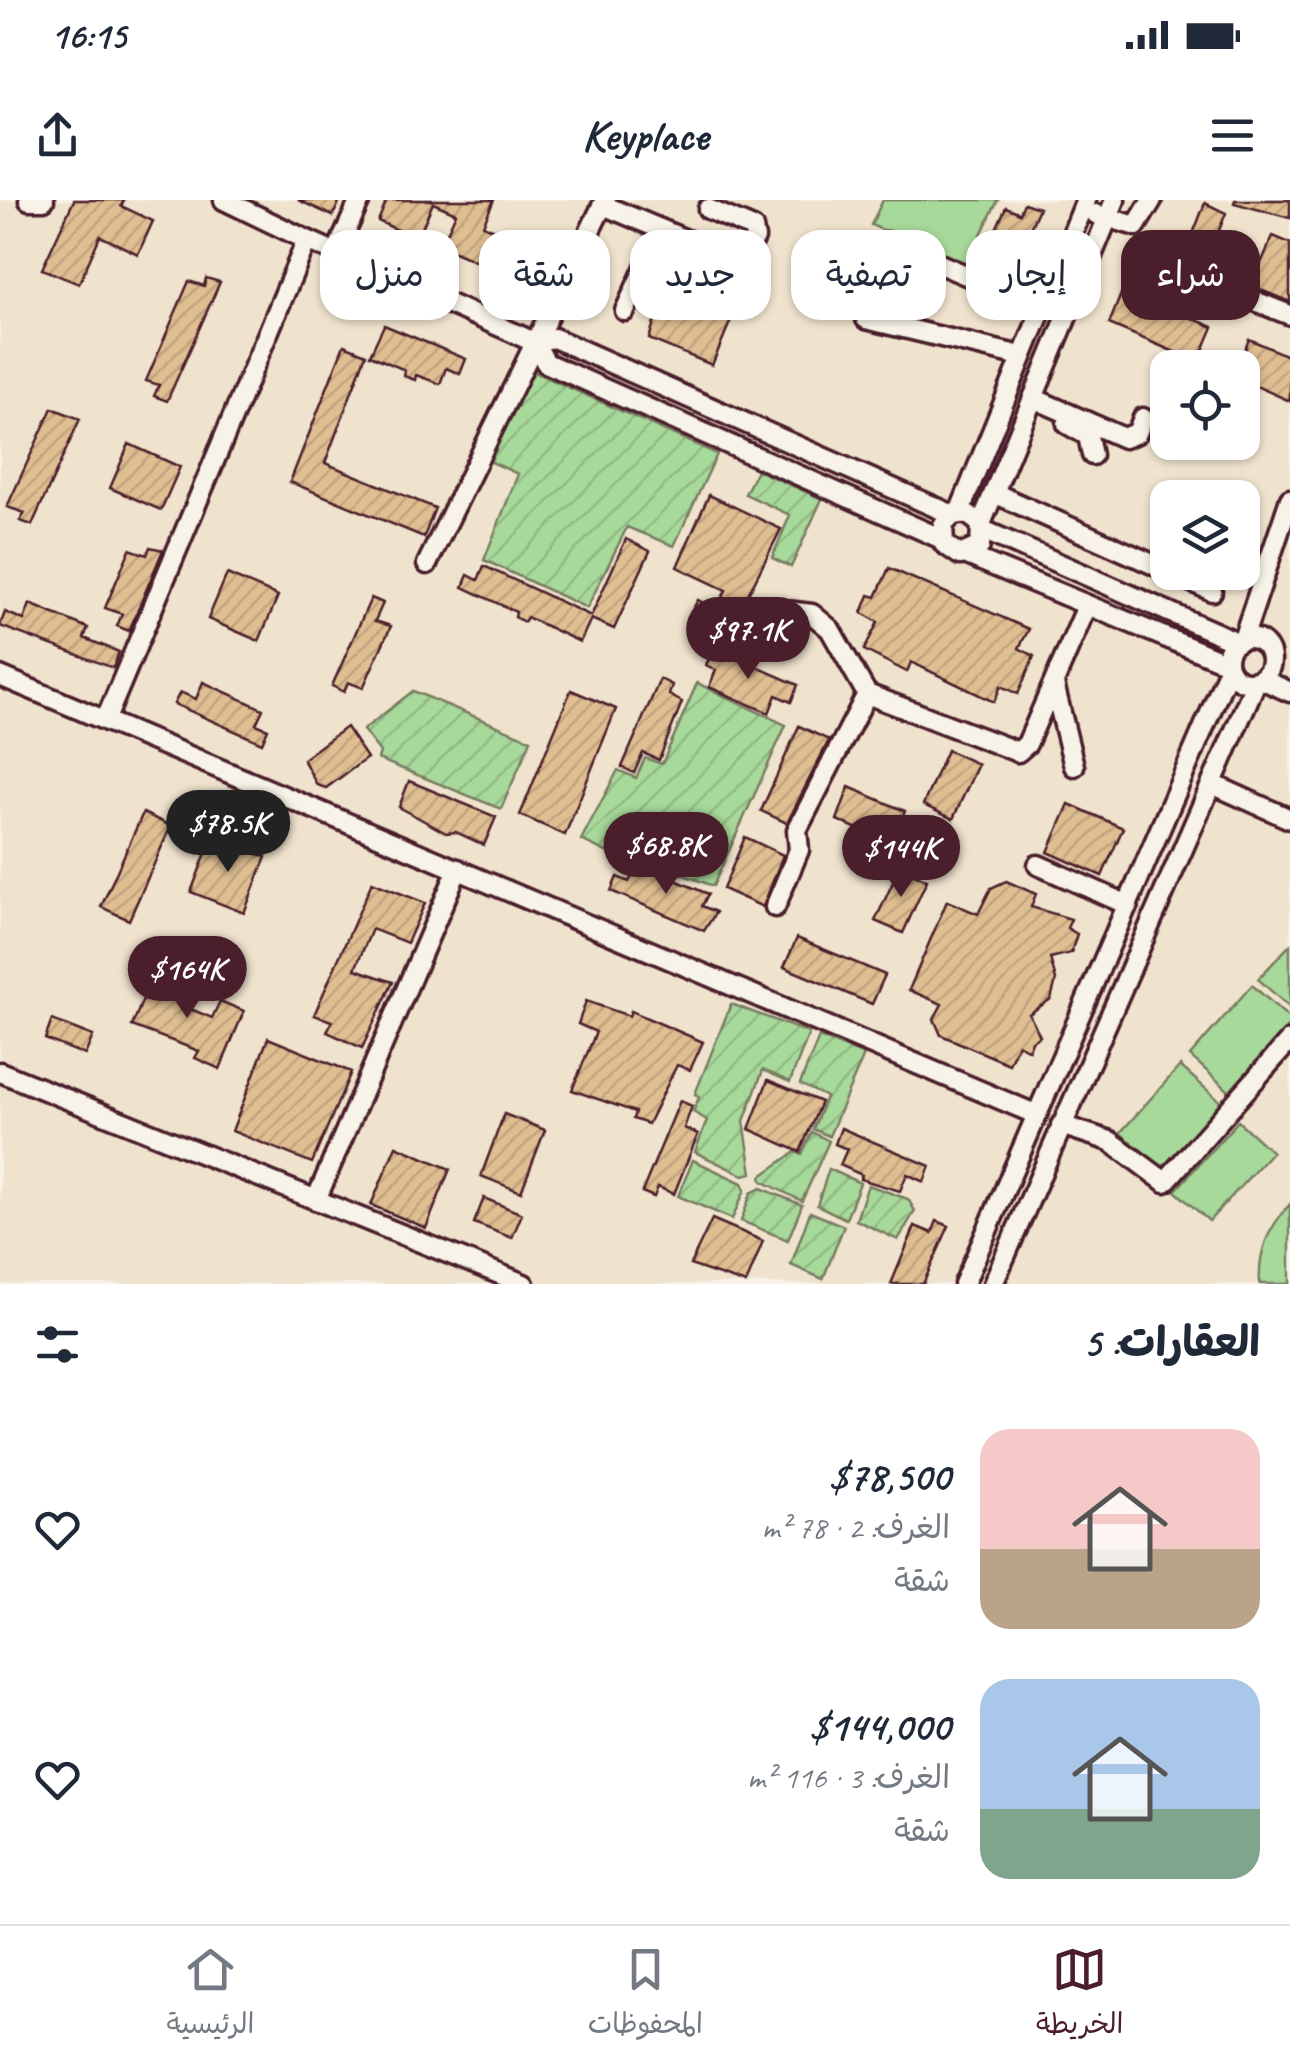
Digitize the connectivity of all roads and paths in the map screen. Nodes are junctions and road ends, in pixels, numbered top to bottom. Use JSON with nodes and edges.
{"nodes":[{"id":1,"x":29,"y":200,"type":"edge"},
{"id":2,"x":44,"y":200,"type":"edge"},
{"id":3,"x":224,"y":200,"type":"edge"},
{"id":4,"x":360,"y":200,"type":"edge"},
{"id":5,"x":1115,"y":200,"type":"edge"},
{"id":6,"x":1152,"y":200,"type":"edge"},
{"id":7,"x":604,"y":203,"type":"edge"},
{"id":8,"x":1084,"y":205,"type":"edge"},
{"id":9,"x":708,"y":209,"type":"dead end"},
{"id":10,"x":1107,"y":218,"type":"junction"},
{"id":11,"x":347,"y":230,"type":"edge"},
{"id":12,"x":662,"y":230,"type":"edge"},
{"id":13,"x":753,"y":230,"type":"edge"},
{"id":14,"x":1074,"y":230,"type":"edge"},
{"id":15,"x":307,"y":240,"type":"junction"},
{"id":16,"x":320,"y":246,"type":"edge"},
{"id":17,"x":630,"y":298,"type":"edge"},
{"id":18,"x":1260,"y":303,"type":"edge"},
{"id":19,"x":459,"y":309,"type":"edge"},
{"id":20,"x":624,"y":311,"type":"dead end"},
{"id":21,"x":1290,"y":315,"type":"edge"},
{"id":22,"x":870,"y":320,"type":"edge"},
{"id":23,"x":1036,"y":320,"type":"edge"},
{"id":24,"x":534,"y":342,"type":"junction"},
{"id":25,"x":1021,"y":356,"type":"junction"},
{"id":26,"x":1032,"y":403,"type":"junction"},
{"id":27,"x":1143,"y":418,"type":"dead end"},
{"id":28,"x":1092,"y":455,"type":"dead end"},
{"id":29,"x":994,"y":492,"type":"junction"},
{"id":30,"x":1290,"y":499,"type":"edge"},
{"id":31,"x":956,"y":514,"type":"junction"},
{"id":32,"x":982,"y":527,"type":"junction"},
{"id":33,"x":942,"y":539,"type":"junction"},
{"id":34,"x":966,"y":555,"type":"junction"},
{"id":35,"x":1150,"y":563,"type":"edge"},
{"id":36,"x":427,"y":564,"type":"dead end"},
{"id":37,"x":1088,"y":606,"type":"junction"},
{"id":38,"x":754,"y":616,"type":"dead end"},
{"id":39,"x":1240,"y":640,"type":"junction"},
{"id":40,"x":1272,"y":657,"type":"junction"},
{"id":41,"x":1228,"y":666,"type":"junction"},
{"id":42,"x":1290,"y":666,"type":"edge"},
{"id":43,"x":0,"y":676,"type":"edge"},
{"id":44,"x":1258,"y":680,"type":"junction"},
{"id":45,"x":1054,"y":684,"type":"junction"},
{"id":46,"x":1290,"y":692,"type":"edge"},
{"id":47,"x":867,"y":694,"type":"junction"},
{"id":48,"x":106,"y":720,"type":"junction"},
{"id":49,"x":1074,"y":766,"type":"dead end"},
{"id":50,"x":1212,"y":784,"type":"junction"},
{"id":51,"x":1290,"y":819,"type":"edge"},
{"id":52,"x":1038,"y":865,"type":"dead end"},
{"id":53,"x":458,"y":869,"type":"junction"},
{"id":54,"x":1128,"y":904,"type":"junction"},
{"id":55,"x":775,"y":907,"type":"dead end"},
{"id":56,"x":1290,"y":1040,"type":"edge"},
{"id":57,"x":0,"y":1072,"type":"edge"},
{"id":58,"x":1035,"y":1114,"type":"junction"},
{"id":59,"x":1061,"y":1125,"type":"junction"},
{"id":60,"x":316,"y":1200,"type":"junction"},
{"id":61,"x":524,"y":1284,"type":"edge"},
{"id":62,"x":964,"y":1284,"type":"edge"},
{"id":63,"x":993,"y":1284,"type":"edge"}],
"edges":[{"from":1,"to":2,"type":"street"},
{"from":3,"to":15,"type":"street"},
{"from":4,"to":11,"type":"street"},
{"from":5,"to":10,"type":"street"},
{"from":6,"to":10,"type":"street"},
{"from":7,"to":12,"type":"street"},
{"from":7,"to":24,"type":"street"},
{"from":8,"to":10,"type":"street"},
{"from":8,"to":14,"type":"street"},
{"from":9,"to":13,"type":"street"},
{"from":10,"to":26,"type":"street"},
{"from":15,"to":16,"type":"street"},
{"from":15,"to":48,"type":"street"},
{"from":17,"to":20,"type":"street"},
{"from":18,"to":21,"type":"street"},
{"from":19,"to":24,"type":"street"},
{"from":22,"to":25,"type":"street"},
{"from":23,"to":25,"type":"street"},
{"from":24,"to":31,"type":"street"},
{"from":24,"to":33,"type":"street"},
{"from":24,"to":36,"type":"street"},
{"from":25,"to":31,"type":"street"},
{"from":26,"to":27,"type":"street"},
{"from":26,"to":28,"type":"street"},
{"from":26,"to":29,"type":"street"},
{"from":29,"to":32,"type":"street"},
{"from":29,"to":35,"type":"street"},
{"from":30,"to":39,"type":"street"},
{"from":31,"to":32,"type":"street"},
{"from":31,"to":33,"type":"street"},
{"from":32,"to":34,"type":"street"},
{"from":32,"to":39,"type":"street"},
{"from":33,"to":34,"type":"street"},
{"from":34,"to":37,"type":"street"},
{"from":37,"to":41,"type":"street"},
{"from":37,"to":45,"type":"street"},
{"from":38,"to":47,"type":"street"},
{"from":39,"to":40,"type":"street"},
{"from":39,"to":41,"type":"street"},
{"from":40,"to":42,"type":"street"},
{"from":40,"to":44,"type":"street"},
{"from":41,"to":44,"type":"street"},
{"from":41,"to":54,"type":"street"},
{"from":43,"to":48,"type":"street"},
{"from":44,"to":46,"type":"street"},
{"from":44,"to":50,"type":"street"},
{"from":45,"to":47,"type":"street"},
{"from":45,"to":49,"type":"street"},
{"from":47,"to":55,"type":"street"},
{"from":48,"to":53,"type":"street"},
{"from":50,"to":51,"type":"street"},
{"from":50,"to":59,"type":"street"},
{"from":52,"to":54,"type":"street"},
{"from":53,"to":58,"type":"street"},
{"from":53,"to":60,"type":"street"},
{"from":54,"to":58,"type":"street"},
{"from":56,"to":59,"type":"street"},
{"from":57,"to":60,"type":"street"},
{"from":58,"to":62,"type":"street"},
{"from":59,"to":63,"type":"street"},
{"from":60,"to":61,"type":"street"}]}
